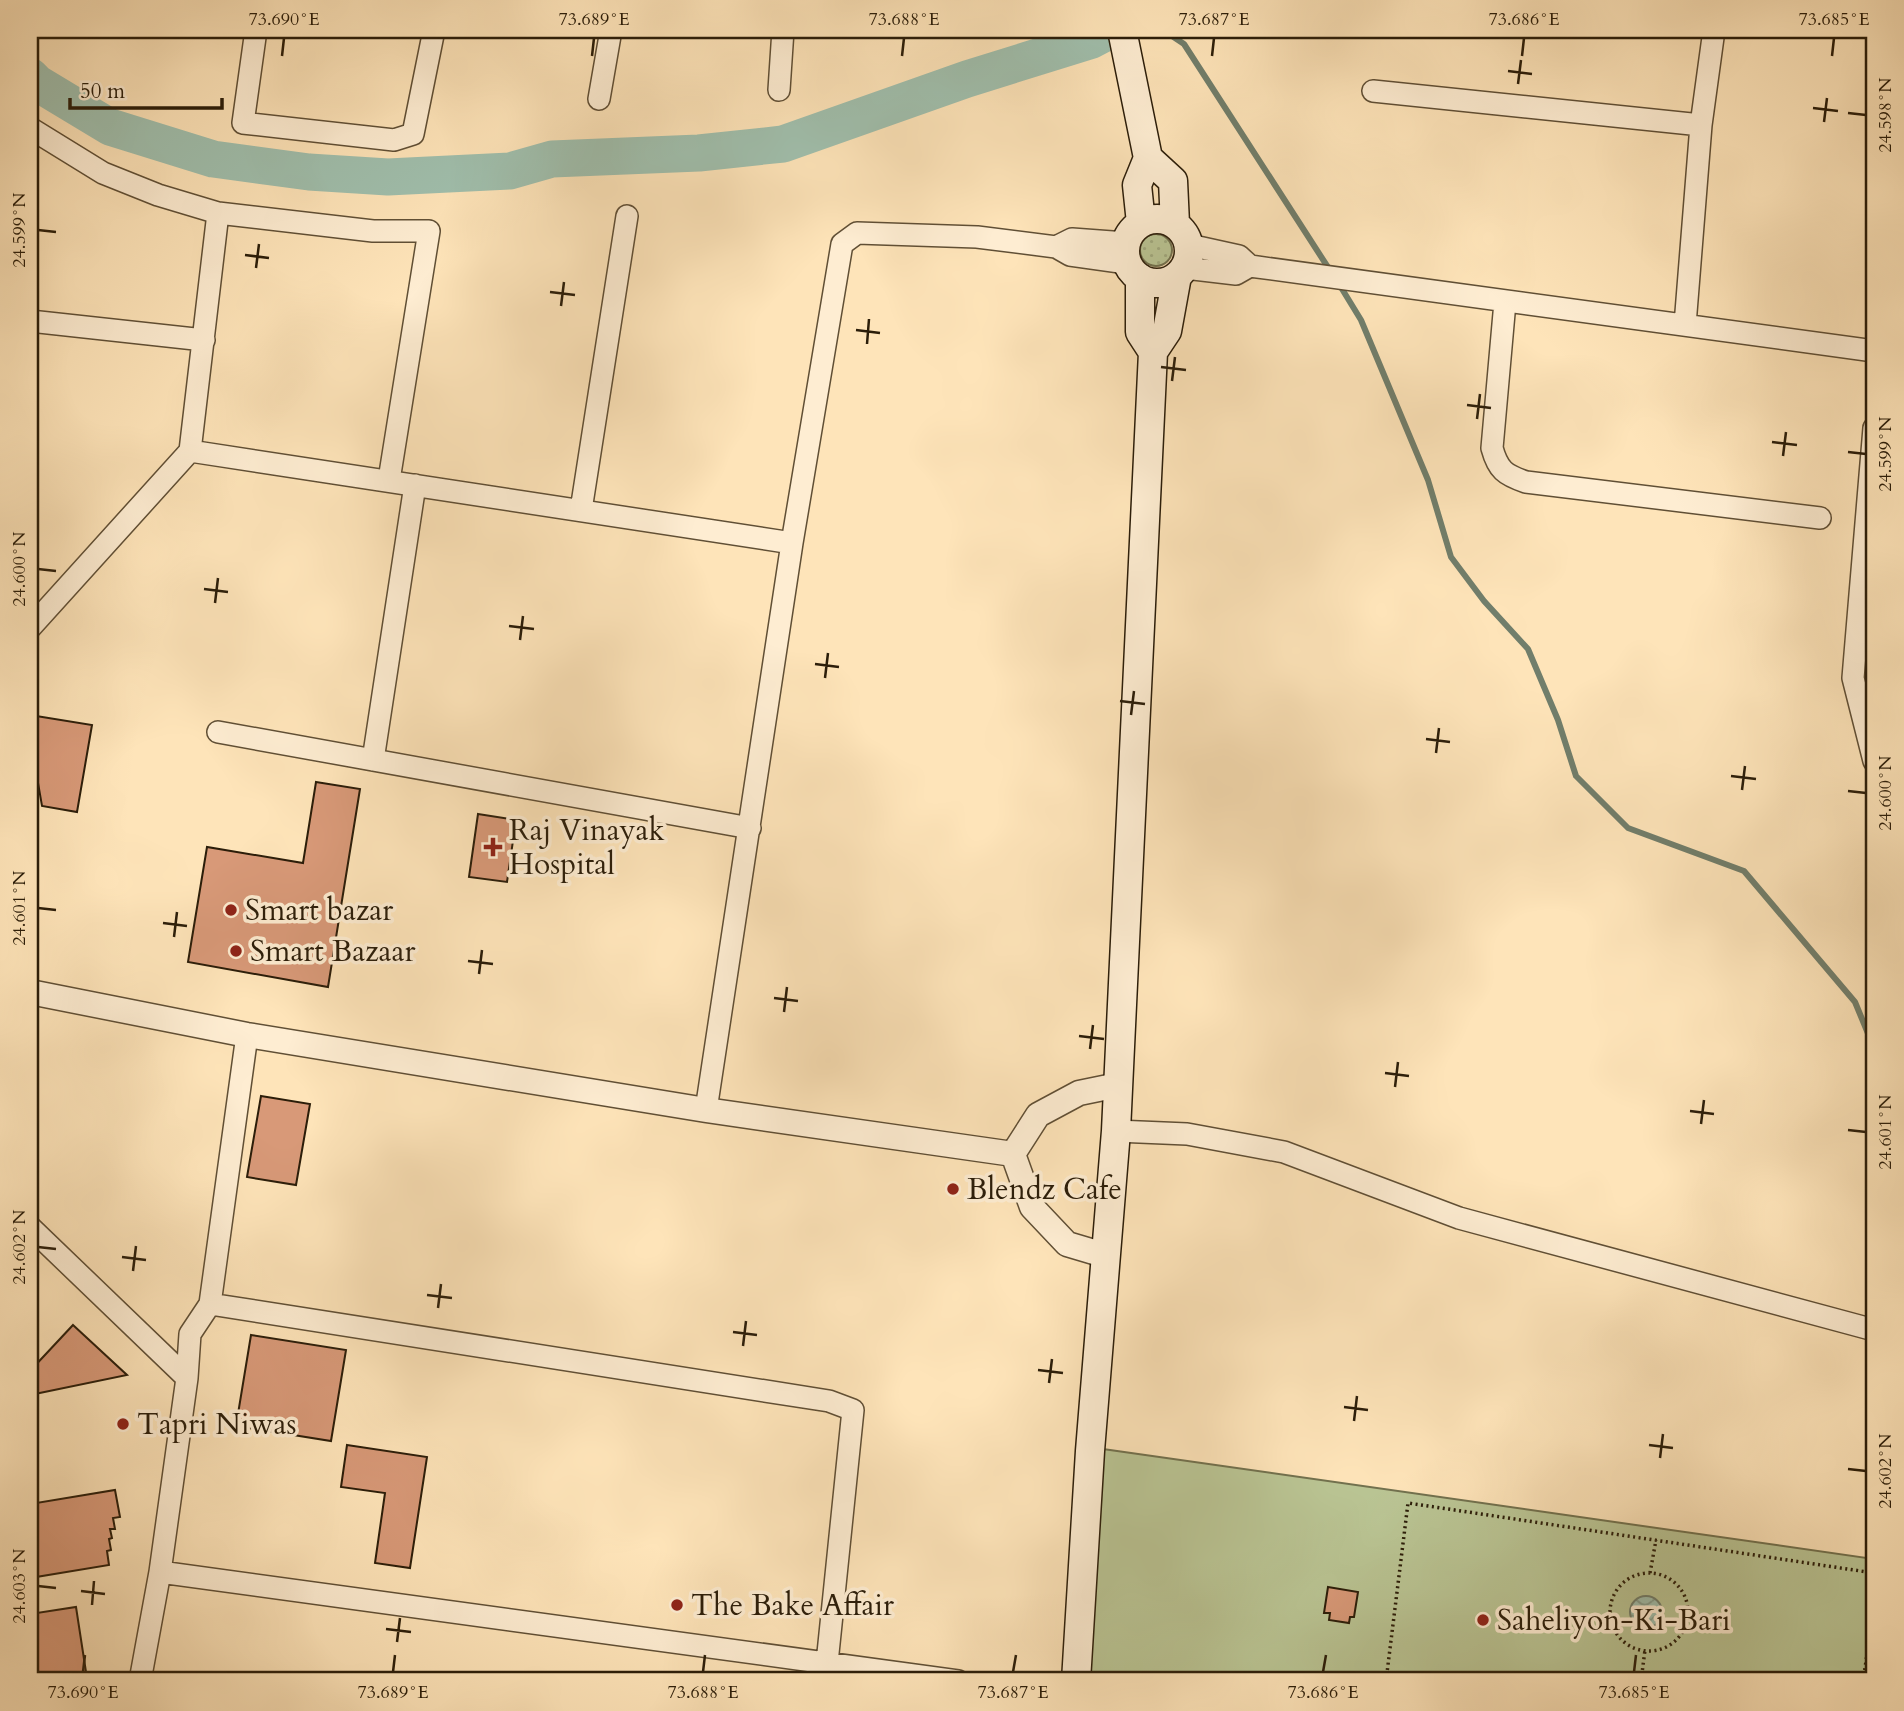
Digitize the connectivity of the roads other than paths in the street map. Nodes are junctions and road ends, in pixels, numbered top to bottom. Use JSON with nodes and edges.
{"nodes":[{"id":1,"x":256,"y":30,"type":"edge"},
{"id":2,"x":434,"y":30,"type":"edge"},
{"id":3,"x":611,"y":30,"type":"edge"},
{"id":4,"x":783,"y":30,"type":"edge"},
{"id":5,"x":1122,"y":30,"type":"edge"},
{"id":6,"x":1714,"y":30,"type":"edge"},
{"id":7,"x":779,"y":90,"type":"dead end"},
{"id":8,"x":1373,"y":91,"type":"dead end"},
{"id":9,"x":598,"y":99,"type":"dead end"},
{"id":10,"x":1701,"y":125,"type":"junction"},
{"id":11,"x":30,"y":128,"type":"edge"},
{"id":12,"x":1147,"y":159,"type":"junction"},
{"id":13,"x":218,"y":213,"type":"junction"},
{"id":14,"x":627,"y":216,"type":"dead end"},
{"id":15,"x":1134,"y":252,"type":"junction"},
{"id":16,"x":1181,"y":253,"type":"junction"},
{"id":17,"x":1505,"y":302,"type":"junction"},
{"id":18,"x":30,"y":321,"type":"edge"},
{"id":19,"x":1685,"y":325,"type":"junction"},
{"id":20,"x":204,"y":340,"type":"junction"},
{"id":21,"x":1874,"y":351,"type":"edge"},
{"id":22,"x":1153,"y":352,"type":"junction"},
{"id":23,"x":1874,"y":428,"type":"edge"},
{"id":24,"x":190,"y":450,"type":"junction"},
{"id":25,"x":389,"y":480,"type":"junction"},
{"id":26,"x":415,"y":485,"type":"junction"},
{"id":27,"x":581,"y":510,"type":"junction"},
{"id":28,"x":1820,"y":518,"type":"dead end"},
{"id":29,"x":792,"y":543,"type":"junction"},
{"id":30,"x":30,"y":628,"type":"edge"},
{"id":31,"x":218,"y":732,"type":"dead end"},
{"id":32,"x":373,"y":760,"type":"junction"},
{"id":33,"x":1874,"y":761,"type":"edge"},
{"id":34,"x":750,"y":828,"type":"junction"},
{"id":35,"x":30,"y":992,"type":"edge"},
{"id":36,"x":247,"y":1035,"type":"junction"},
{"id":37,"x":1118,"y":1085,"type":"junction"},
{"id":38,"x":706,"y":1110,"type":"junction"},
{"id":39,"x":1116,"y":1131,"type":"junction"},
{"id":40,"x":1013,"y":1154,"type":"junction"},
{"id":41,"x":30,"y":1227,"type":"edge"},
{"id":42,"x":1104,"y":1255,"type":"junction"},
{"id":43,"x":210,"y":1304,"type":"junction"},
{"id":44,"x":1874,"y":1330,"type":"edge"},
{"id":45,"x":187,"y":1378,"type":"junction"},
{"id":46,"x":160,"y":1572,"type":"junction"},
{"id":47,"x":827,"y":1663,"type":"junction"},
{"id":48,"x":140,"y":1681,"type":"edge"},
{"id":49,"x":958,"y":1681,"type":"edge"},
{"id":50,"x":1076,"y":1681,"type":"edge"}],
"edges":[{"from":1,"to":2,"type":"street"},
{"from":3,"to":9,"type":"street"},
{"from":4,"to":7,"type":"street"},
{"from":5,"to":12,"type":"main road"},
{"from":6,"to":10,"type":"street"},
{"from":8,"to":10,"type":"street"},
{"from":10,"to":19,"type":"street"},
{"from":11,"to":13,"type":"street"},
{"from":12,"to":15,"type":"main road"},
{"from":12,"to":16,"type":"main road"},
{"from":13,"to":20,"type":"street"},
{"from":13,"to":25,"type":"street"},
{"from":14,"to":27,"type":"street"},
{"from":15,"to":16,"type":"main road"},
{"from":15,"to":16,"type":"main road"},
{"from":15,"to":22,"type":"main road"},
{"from":15,"to":29,"type":"street"},
{"from":16,"to":17,"type":"street"},
{"from":16,"to":22,"type":"main road"},
{"from":17,"to":19,"type":"street"},
{"from":17,"to":28,"type":"street"},
{"from":18,"to":20,"type":"street"},
{"from":19,"to":21,"type":"street"},
{"from":20,"to":24,"type":"street"},
{"from":22,"to":37,"type":"main road"},
{"from":23,"to":33,"type":"street"},
{"from":24,"to":25,"type":"street"},
{"from":24,"to":30,"type":"street"},
{"from":25,"to":26,"type":"street"},
{"from":26,"to":27,"type":"street"},
{"from":26,"to":32,"type":"street"},
{"from":27,"to":29,"type":"street"},
{"from":29,"to":34,"type":"street"},
{"from":31,"to":32,"type":"street"},
{"from":32,"to":34,"type":"street"},
{"from":34,"to":38,"type":"street"},
{"from":35,"to":36,"type":"street"},
{"from":36,"to":38,"type":"street"},
{"from":36,"to":43,"type":"street"},
{"from":37,"to":39,"type":"main road"},
{"from":37,"to":40,"type":"street"},
{"from":38,"to":40,"type":"street"},
{"from":39,"to":42,"type":"main road"},
{"from":39,"to":44,"type":"street"},
{"from":40,"to":42,"type":"street"},
{"from":41,"to":45,"type":"street"},
{"from":42,"to":50,"type":"main road"},
{"from":43,"to":45,"type":"street"},
{"from":43,"to":47,"type":"street"},
{"from":45,"to":46,"type":"street"},
{"from":46,"to":47,"type":"street"},
{"from":46,"to":48,"type":"street"},
{"from":47,"to":49,"type":"street"}]}
